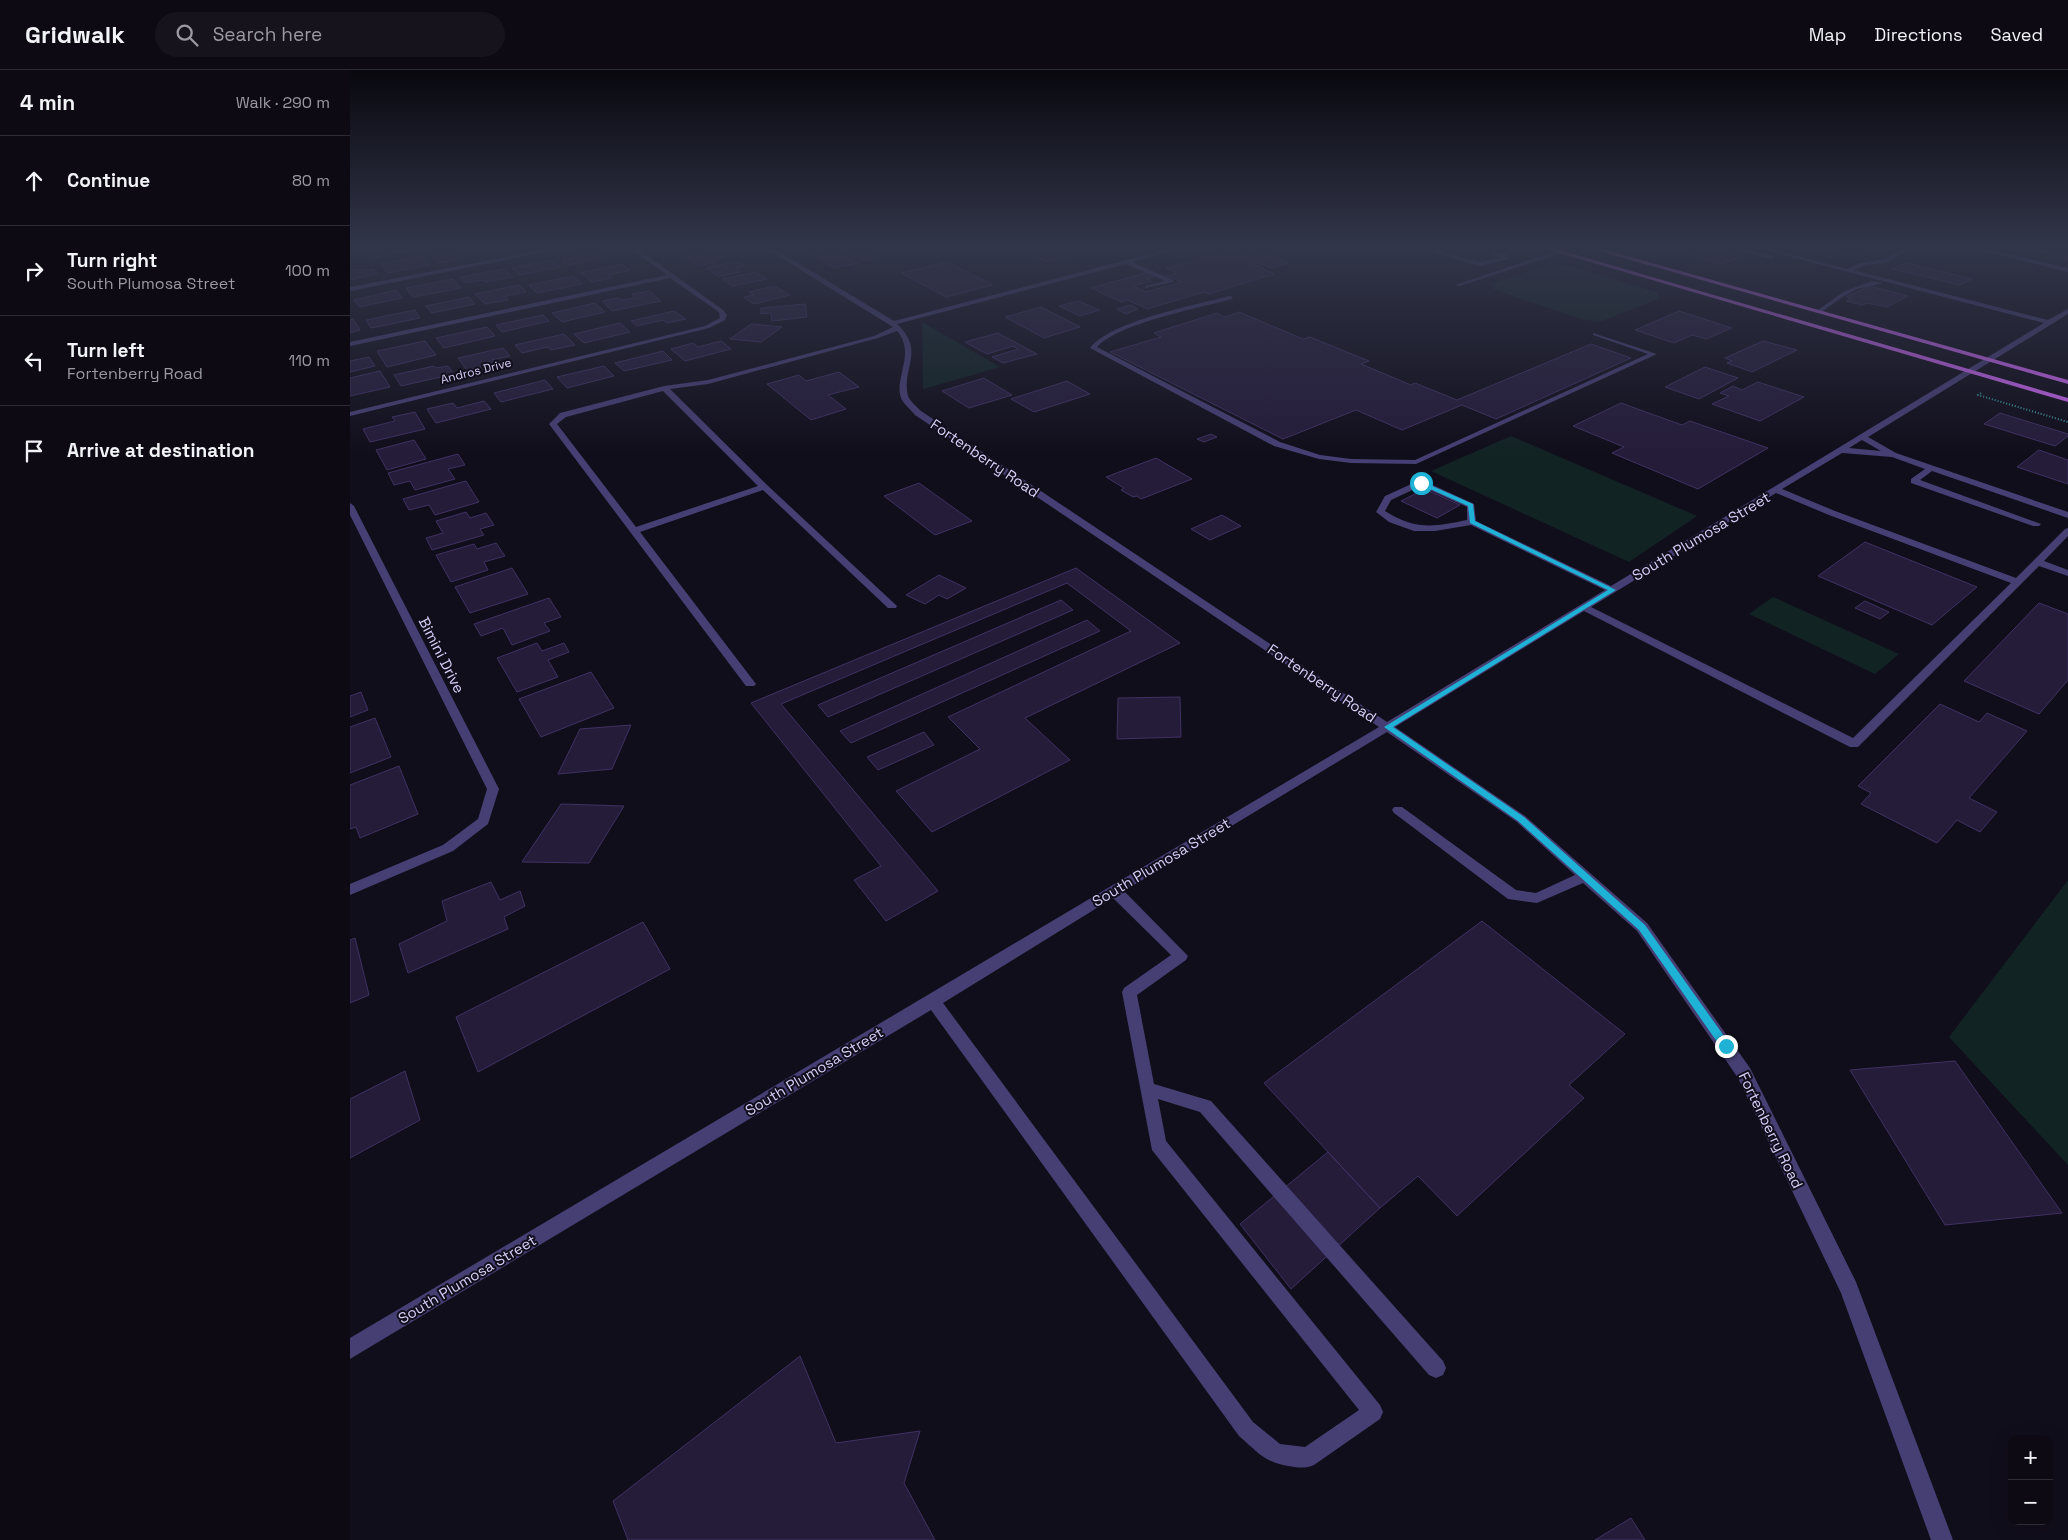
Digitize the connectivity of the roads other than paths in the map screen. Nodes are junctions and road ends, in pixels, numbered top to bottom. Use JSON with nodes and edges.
{"nodes":[{"id":1,"x":474,"y":318,"type":"edge"},
{"id":2,"x":723,"y":318,"type":"edge"},
{"id":3,"x":882,"y":318,"type":"edge"},
{"id":4,"x":926,"y":318,"type":"edge"},
{"id":5,"x":1162,"y":318,"type":"edge"},
{"id":6,"x":1784,"y":318,"type":"edge"},
{"id":7,"x":1838,"y":318,"type":"edge"},
{"id":8,"x":2030,"y":318,"type":"edge"},
{"id":9,"x":2055,"y":318,"type":"edge"},
{"id":10,"x":2047,"y":322,"type":"junction"},
{"id":11,"x":896,"y":326,"type":"junction"},
{"id":12,"x":1595,"y":334,"type":"dead end"},
{"id":13,"x":350,"y":344,"type":"edge"},
{"id":14,"x":1989,"y":360,"type":"junction"},
{"id":15,"x":1971,"y":372,"type":"junction"},
{"id":16,"x":2068,"y":382,"type":"edge"},
{"id":17,"x":664,"y":388,"type":"junction"},
{"id":18,"x":2068,"y":400,"type":"edge"},
{"id":19,"x":350,"y":414,"type":"edge"},
{"id":20,"x":1863,"y":437,"type":"junction"},
{"id":21,"x":1841,"y":450,"type":"junction"},
{"id":22,"x":1893,"y":455,"type":"junction"},
{"id":23,"x":1931,"y":468,"type":"junction"},
{"id":24,"x":764,"y":486,"type":"junction"},
{"id":25,"x":1777,"y":490,"type":"junction"},
{"id":26,"x":350,"y":506,"type":"edge"},
{"id":27,"x":2068,"y":515,"type":"edge"},
{"id":28,"x":1472,"y":522,"type":"junction"},
{"id":29,"x":2036,"y":524,"type":"dead end"},
{"id":30,"x":634,"y":531,"type":"junction"},
{"id":31,"x":2066,"y":535,"type":"edge"},
{"id":32,"x":2038,"y":562,"type":"junction"},
{"id":33,"x":2068,"y":573,"type":"edge"},
{"id":34,"x":2018,"y":582,"type":"junction"},
{"id":35,"x":1613,"y":590,"type":"junction"},
{"id":36,"x":892,"y":606,"type":"dead end"},
{"id":37,"x":1584,"y":607,"type":"junction"},
{"id":38,"x":750,"y":684,"type":"dead end"},
{"id":39,"x":1388,"y":727,"type":"junction"},
{"id":40,"x":1398,"y":810,"type":"dead end"},
{"id":41,"x":1585,"y":876,"type":"junction"},
{"id":42,"x":350,"y":890,"type":"edge"},
{"id":43,"x":1114,"y":890,"type":"junction"},
{"id":44,"x":933,"y":1001,"type":"junction"},
{"id":45,"x":1148,"y":1089,"type":"junction"},
{"id":46,"x":350,"y":1349,"type":"edge"},
{"id":47,"x":1436,"y":1368,"type":"dead end"},
{"id":48,"x":1942,"y":1540,"type":"edge"}],
"edges":[{"from":1,"to":13,"type":"street"},
{"from":2,"to":19,"type":"street","name":"Andros Drive"},
{"from":3,"to":11,"type":"street"},
{"from":4,"to":11,"type":"street"},
{"from":5,"to":12,"type":"street"},
{"from":6,"to":15,"type":"main road"},
{"from":7,"to":14,"type":"main road"},
{"from":8,"to":10,"type":"street"},
{"from":9,"to":10,"type":"street","name":"South Plumosa Street"},
{"from":10,"to":14,"type":"street","name":"South Plumosa Street"},
{"from":11,"to":17,"type":"street"},
{"from":11,"to":39,"type":"street","name":"Fortenberry Road"},
{"from":14,"to":15,"type":"street","name":"South Plumosa Street"},
{"from":14,"to":16,"type":"main road"},
{"from":15,"to":18,"type":"main road"},
{"from":15,"to":20,"type":"street","name":"South Plumosa Street"},
{"from":17,"to":24,"type":"street"},
{"from":17,"to":30,"type":"street"},
{"from":20,"to":21,"type":"street","name":"South Plumosa Street"},
{"from":20,"to":22,"type":"street"},
{"from":21,"to":22,"type":"street"},
{"from":21,"to":25,"type":"street","name":"South Plumosa Street"},
{"from":22,"to":23,"type":"street"},
{"from":23,"to":27,"type":"street"},
{"from":23,"to":29,"type":"street"},
{"from":24,"to":30,"type":"street"},
{"from":24,"to":36,"type":"street"},
{"from":25,"to":34,"type":"street"},
{"from":25,"to":35,"type":"street","name":"South Plumosa Street"},
{"from":26,"to":42,"type":"street","name":"Bimini Drive"},
{"from":28,"to":28,"type":"street"},
{"from":28,"to":35,"type":"street"},
{"from":30,"to":38,"type":"street"},
{"from":31,"to":32,"type":"street"},
{"from":32,"to":33,"type":"street"},
{"from":32,"to":34,"type":"street"},
{"from":34,"to":37,"type":"street"},
{"from":35,"to":37,"type":"street","name":"South Plumosa Street"},
{"from":37,"to":39,"type":"street","name":"South Plumosa Street"},
{"from":39,"to":41,"type":"street","name":"Fortenberry Road"},
{"from":39,"to":43,"type":"street","name":"South Plumosa Street"},
{"from":40,"to":41,"type":"street"},
{"from":41,"to":48,"type":"street","name":"Fortenberry Road"},
{"from":43,"to":44,"type":"street","name":"South Plumosa Street"},
{"from":43,"to":45,"type":"street"},
{"from":44,"to":45,"type":"street"},
{"from":44,"to":46,"type":"street","name":"South Plumosa Street"},
{"from":45,"to":47,"type":"street"}]}
